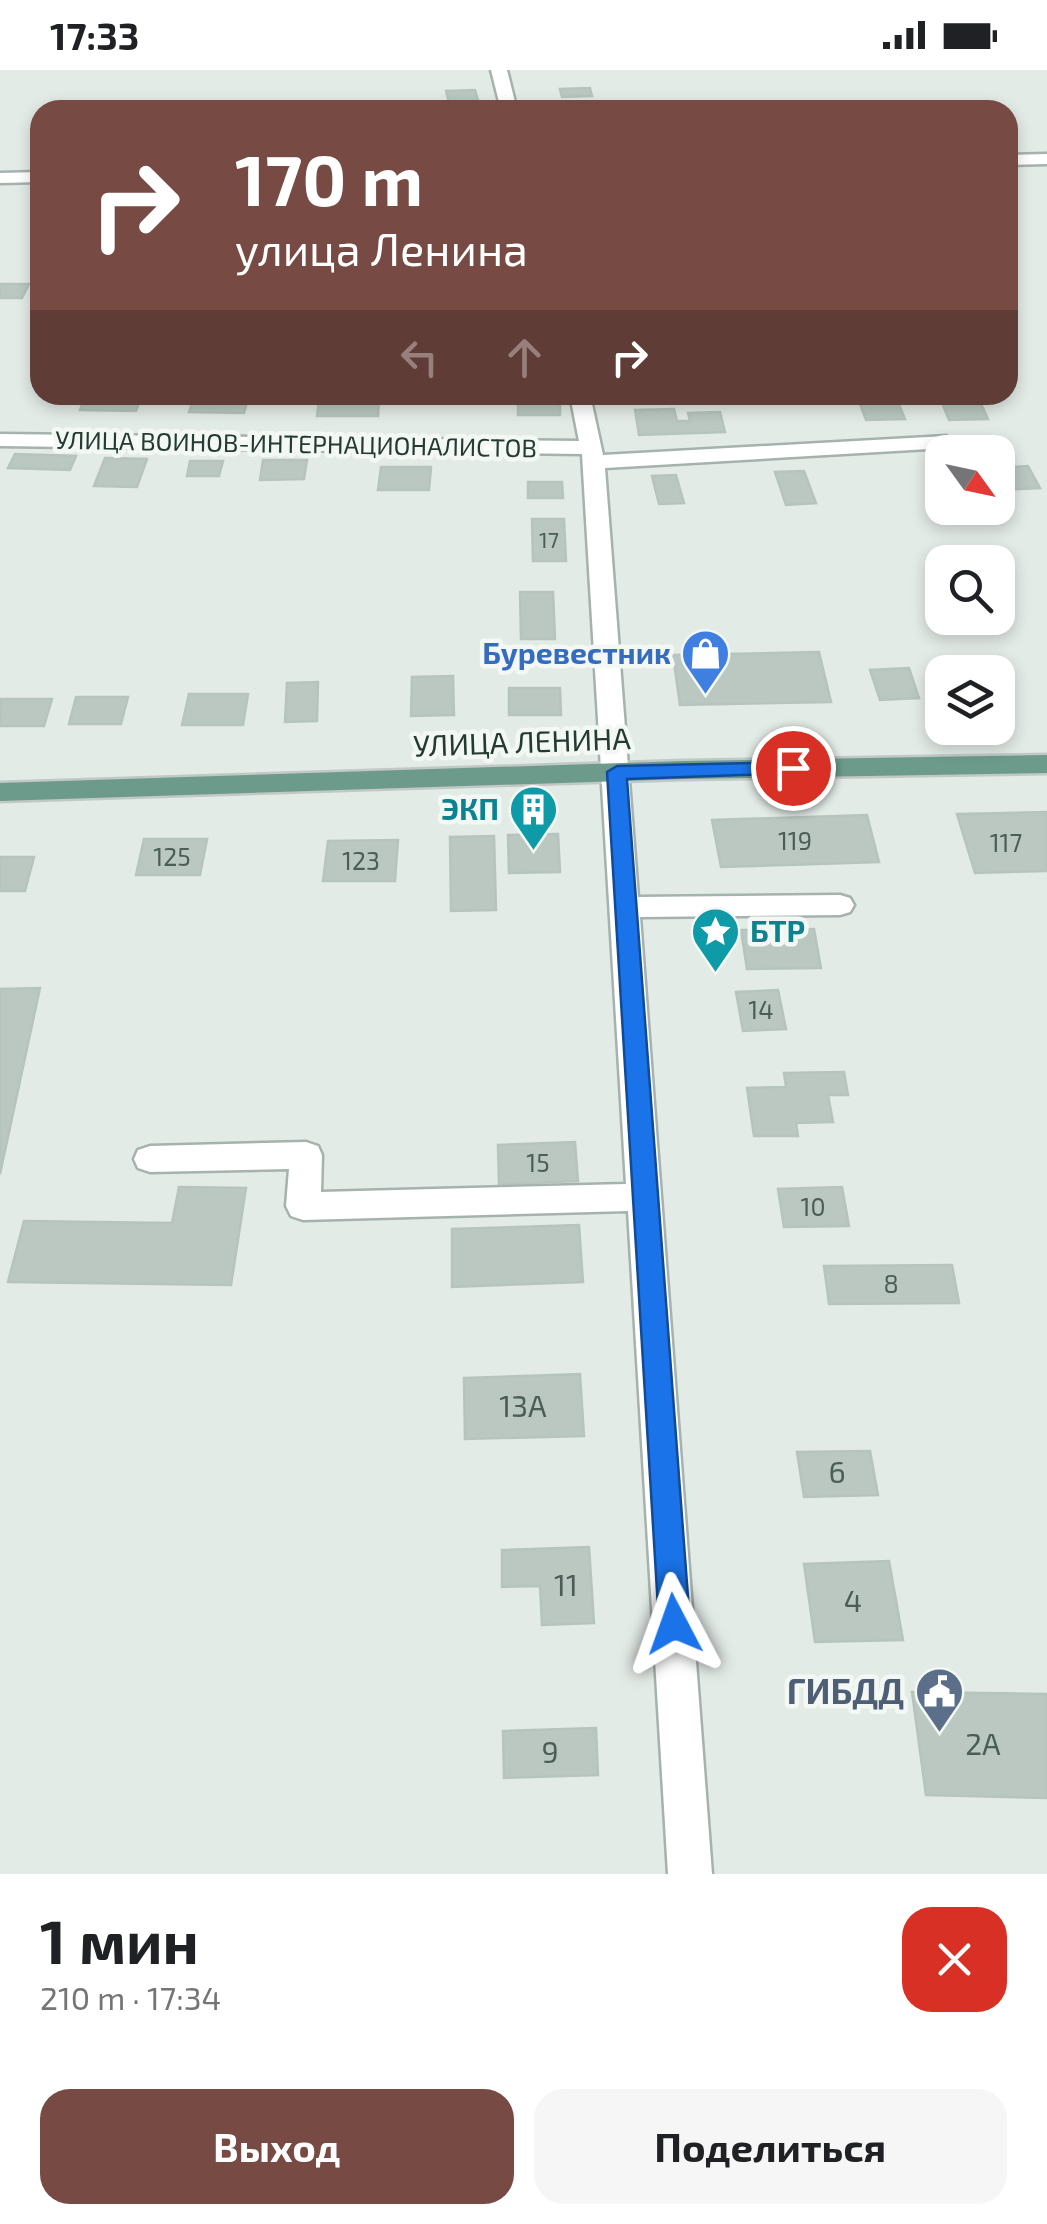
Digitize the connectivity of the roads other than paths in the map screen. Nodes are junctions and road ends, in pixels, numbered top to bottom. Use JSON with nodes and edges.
{"nodes":[{"id":1,"x":498,"y":70,"type":"edge"},
{"id":2,"x":506,"y":100,"type":"edge"},
{"id":3,"x":1047,"y":159,"type":"edge"},
{"id":4,"x":1018,"y":160,"type":"edge"},
{"id":5,"x":30,"y":177,"type":"edge"},
{"id":6,"x":0,"y":178,"type":"edge"},
{"id":7,"x":582,"y":405,"type":"edge"},
{"id":8,"x":0,"y":440,"type":"edge"},
{"id":9,"x":925,"y":443,"type":"edge"},
{"id":10,"x":593,"y":455,"type":"junction"},
{"id":11,"x":1047,"y":764,"type":"edge"},
{"id":12,"x":617,"y":772,"type":"junction"},
{"id":13,"x":0,"y":792,"type":"edge"},
{"id":14,"x":840,"y":904,"type":"dead end"},
{"id":15,"x":626,"y":908,"type":"junction"},
{"id":16,"x":150,"y":1159,"type":"dead end"},
{"id":17,"x":645,"y":1196,"type":"junction"},
{"id":18,"x":690,"y":1874,"type":"edge"}],
"edges":[{"from":1,"to":2,"type":"street"},
{"from":3,"to":4,"type":"street"},
{"from":5,"to":6,"type":"street"},
{"from":7,"to":10,"type":"street"},
{"from":8,"to":10,"type":"street","name":"УЛИЦА ВОИНОВ-ИНТЕРНАЦИОНАЛИСТОВ"},
{"from":9,"to":10,"type":"street","name":"УЛИЦА ВОИНОВ-ИНТЕРНАЦИОНАЛИСТОВ"},
{"from":10,"to":12,"type":"street"},
{"from":11,"to":12,"type":"main road","name":"УЛИЦА ЛЕНИНА"},
{"from":12,"to":13,"type":"main road","name":"УЛИЦА ЛЕНИНА"},
{"from":12,"to":15,"type":"street"},
{"from":14,"to":15,"type":"street"},
{"from":15,"to":17,"type":"street"},
{"from":16,"to":17,"type":"street"},
{"from":17,"to":18,"type":"street"}]}
